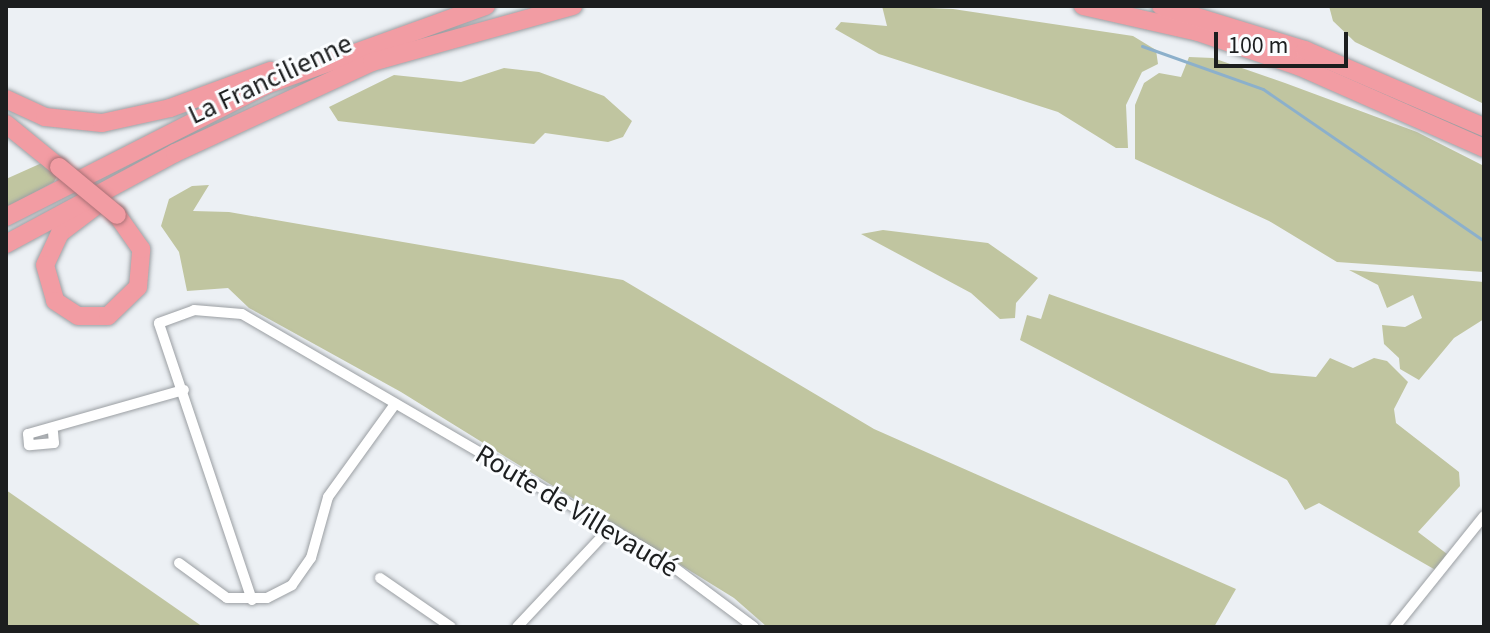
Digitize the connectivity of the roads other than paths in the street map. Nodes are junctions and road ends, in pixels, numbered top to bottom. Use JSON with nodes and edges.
{"nodes":[{"id":1,"x":486,"y":6,"type":"edge"},
{"id":2,"x":573,"y":6,"type":"edge"},
{"id":3,"x":1083,"y":6,"type":"edge"},
{"id":4,"x":1161,"y":6,"type":"edge"},
{"id":5,"x":338,"y":56,"type":"junction"},
{"id":6,"x":6,"y":99,"type":"edge"},
{"id":7,"x":6,"y":124,"type":"edge"},
{"id":8,"x":1484,"y":127,"type":"edge"},
{"id":9,"x":1484,"y":148,"type":"edge"},
{"id":10,"x":107,"y":188,"type":"junction"},
{"id":11,"x":6,"y":217,"type":"edge"},
{"id":12,"x":6,"y":244,"type":"edge"},
{"id":13,"x":184,"y":390,"type":"junction"},
{"id":14,"x":395,"y":404,"type":"junction"},
{"id":15,"x":53,"y":432,"type":"dead end"},
{"id":16,"x":1484,"y":516,"type":"edge"},
{"id":17,"x":610,"y":528,"type":"junction"},
{"id":18,"x":179,"y":563,"type":"dead end"},
{"id":19,"x":380,"y":578,"type":"dead end"},
{"id":20,"x":252,"y":600,"type":"junction"},
{"id":21,"x":451,"y":627,"type":"edge"},
{"id":22,"x":517,"y":627,"type":"edge"},
{"id":23,"x":754,"y":627,"type":"edge"},
{"id":24,"x":1395,"y":627,"type":"edge"}],
"edges":[{"from":1,"to":5,"type":"highway","name":"La Francilienne"},
{"from":2,"to":10,"type":"highway","name":"La Francilienne"},
{"from":3,"to":9,"type":"highway"},
{"from":4,"to":8,"type":"highway"},
{"from":5,"to":6,"type":"highway"},
{"from":5,"to":11,"type":"highway","name":"La Francilienne"},
{"from":7,"to":10,"type":"highway","bridge":true},
{"from":10,"to":12,"type":"highway","name":"La Francilienne"},
{"from":13,"to":14,"type":"street","name":"Route de Villevaudé"},
{"from":13,"to":15,"type":"street"},
{"from":13,"to":20,"type":"street"},
{"from":14,"to":17,"type":"street","name":"Route de Villevaudé"},
{"from":14,"to":20,"type":"street"},
{"from":16,"to":24,"type":"street"},
{"from":17,"to":22,"type":"street"},
{"from":17,"to":23,"type":"street","name":"Route de Villevaudé"},
{"from":18,"to":20,"type":"street"},
{"from":19,"to":21,"type":"street"}]}
